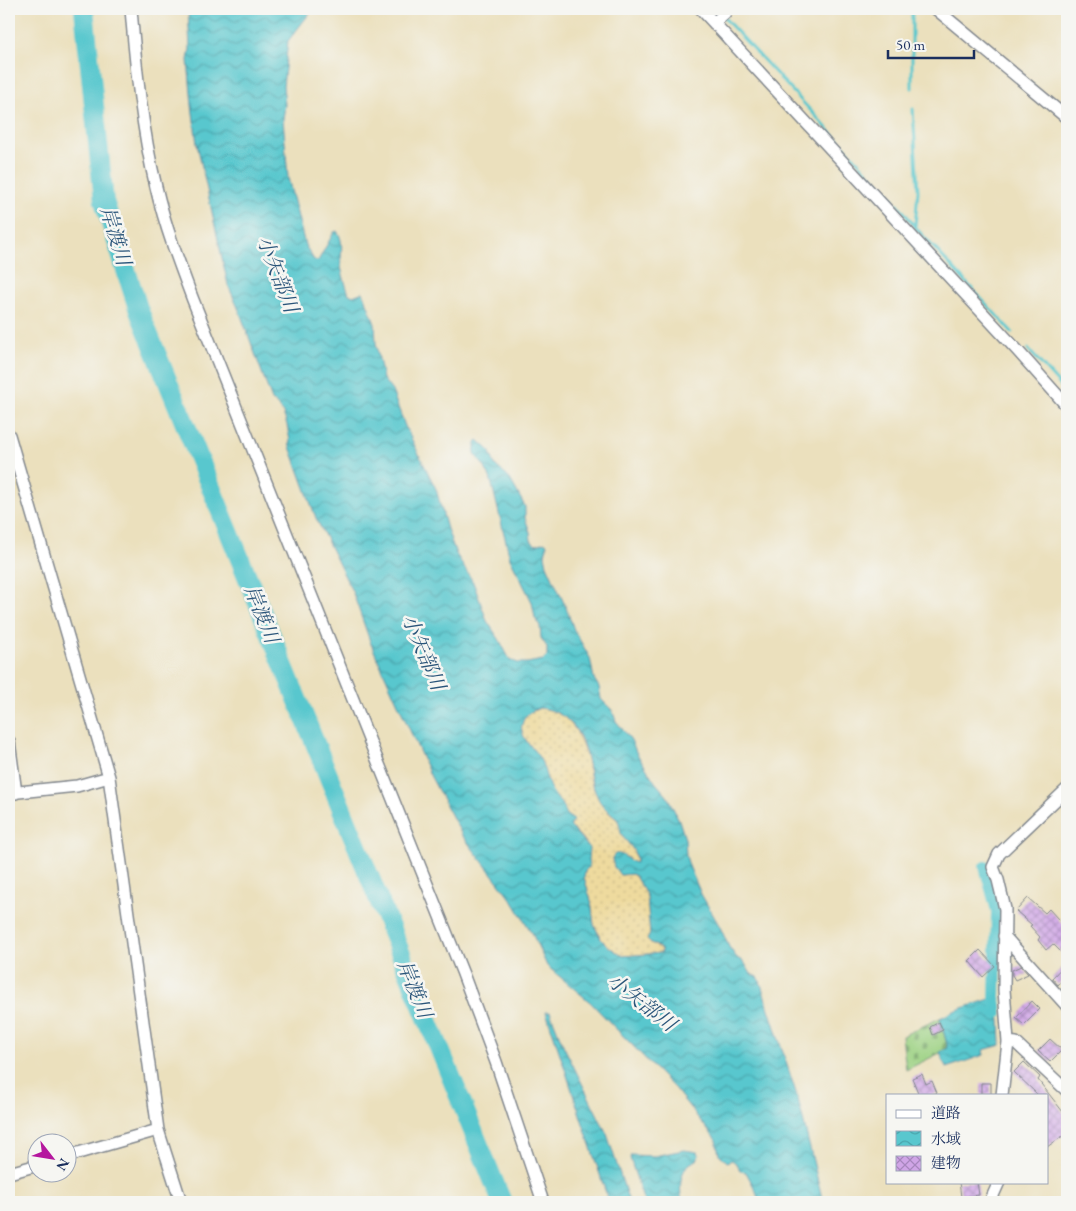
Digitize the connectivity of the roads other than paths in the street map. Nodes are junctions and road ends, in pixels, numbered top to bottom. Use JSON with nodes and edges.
{"nodes":[{"id":1,"x":131,"y":9,"type":"edge"},
{"id":2,"x":700,"y":9,"type":"edge"},
{"id":3,"x":936,"y":9,"type":"edge"},
{"id":4,"x":721,"y":17,"type":"edge"},
{"id":5,"x":1067,"y":118,"type":"edge"},
{"id":6,"x":1067,"y":406,"type":"edge"},
{"id":7,"x":10,"y":441,"type":"edge"},
{"id":8,"x":9,"y":741,"type":"edge"},
{"id":9,"x":109,"y":777,"type":"junction"},
{"id":10,"x":1067,"y":790,"type":"edge"},
{"id":11,"x":13,"y":793,"type":"edge"},
{"id":12,"x":1004,"y":936,"type":"junction"},
{"id":13,"x":1067,"y":1006,"type":"edge"},
{"id":14,"x":1008,"y":1042,"type":"junction"},
{"id":15,"x":1067,"y":1091,"type":"edge"},
{"id":16,"x":1002,"y":1094,"type":"edge"},
{"id":17,"x":158,"y":1130,"type":"junction"},
{"id":18,"x":78,"y":1153,"type":"edge"},
{"id":19,"x":28,"y":1168,"type":"edge"},
{"id":20,"x":9,"y":1173,"type":"edge"},
{"id":21,"x":998,"y":1184,"type":"edge"},
{"id":22,"x":181,"y":1202,"type":"edge"},
{"id":23,"x":543,"y":1202,"type":"edge"},
{"id":24,"x":990,"y":1202,"type":"edge"}],
"edges":[{"from":1,"to":23,"type":"street"},
{"from":2,"to":4,"type":"street"},
{"from":3,"to":5,"type":"street"},
{"from":4,"to":6,"type":"street"},
{"from":7,"to":9,"type":"street"},
{"from":8,"to":11,"type":"street"},
{"from":9,"to":11,"type":"street"},
{"from":9,"to":17,"type":"street"},
{"from":10,"to":12,"type":"street"},
{"from":12,"to":13,"type":"street"},
{"from":12,"to":14,"type":"street"},
{"from":14,"to":15,"type":"street"},
{"from":14,"to":16,"type":"street"},
{"from":17,"to":18,"type":"street"},
{"from":17,"to":22,"type":"street"},
{"from":19,"to":20,"type":"street"},
{"from":21,"to":24,"type":"street"}]}
